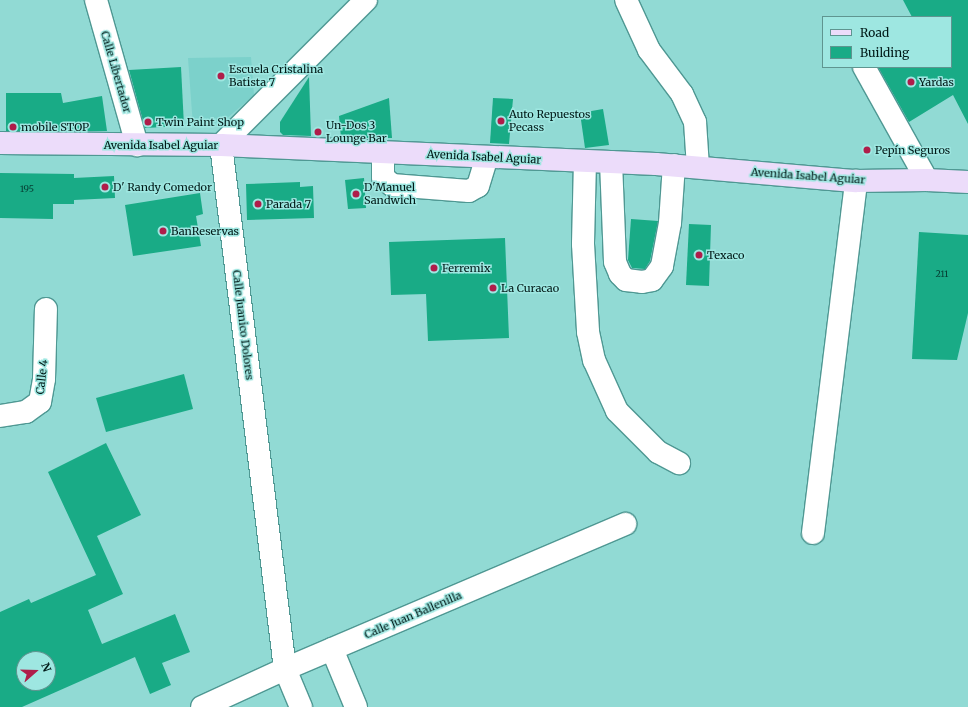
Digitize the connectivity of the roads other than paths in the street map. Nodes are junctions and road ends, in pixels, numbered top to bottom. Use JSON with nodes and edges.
{"nodes":[{"id":1,"x":96,"y":0,"type":"edge"},
{"id":2,"x":366,"y":0,"type":"edge"},
{"id":3,"x":626,"y":0,"type":"edge"},
{"id":4,"x":865,"y":68,"type":"edge"},
{"id":5,"x":0,"y":143,"type":"edge"},
{"id":6,"x":137,"y":145,"type":"junction"},
{"id":7,"x":221,"y":145,"type":"junction"},
{"id":8,"x":383,"y":152,"type":"junction"},
{"id":9,"x":487,"y":157,"type":"junction"},
{"id":10,"x":585,"y":161,"type":"junction"},
{"id":11,"x":611,"y":162,"type":"junction"},
{"id":12,"x":674,"y":166,"type":"junction"},
{"id":13,"x":698,"y":167,"type":"junction"},
{"id":14,"x":927,"y":180,"type":"junction"},
{"id":15,"x":856,"y":181,"type":"junction"},
{"id":16,"x":968,"y":182,"type":"edge"},
{"id":17,"x":46,"y":309,"type":"dead end"},
{"id":18,"x":0,"y":416,"type":"edge"},
{"id":19,"x":679,"y":463,"type":"dead end"},
{"id":20,"x":624,"y":524,"type":"dead end"},
{"id":21,"x":813,"y":533,"type":"dead end"},
{"id":22,"x":332,"y":649,"type":"junction"},
{"id":23,"x":285,"y":669,"type":"junction"},
{"id":24,"x":202,"y":707,"type":"edge"},
{"id":25,"x":300,"y":707,"type":"edge"},
{"id":26,"x":356,"y":707,"type":"edge"}],
"edges":[{"from":1,"to":6,"type":"street","name":"Calle Libertador"},
{"from":2,"to":7,"type":"street"},
{"from":3,"to":13,"type":"street"},
{"from":4,"to":14,"type":"street"},
{"from":5,"to":6,"type":"main road","name":"Avenida Isabel Aguiar"},
{"from":6,"to":7,"type":"main road","name":"Avenida Isabel Aguiar"},
{"from":7,"to":8,"type":"main road","name":"Avenida Isabel Aguiar"},
{"from":7,"to":23,"type":"street","name":"Calle Juanico Dolores"},
{"from":8,"to":9,"type":"main road","name":"Avenida Isabel Aguiar"},
{"from":8,"to":9,"type":"street"},
{"from":9,"to":10,"type":"main road","name":"Avenida Isabel Aguiar"},
{"from":10,"to":11,"type":"main road","name":"Avenida Isabel Aguiar"},
{"from":10,"to":19,"type":"street"},
{"from":11,"to":12,"type":"main road","name":"Avenida Isabel Aguiar"},
{"from":11,"to":12,"type":"street"},
{"from":12,"to":13,"type":"main road","name":"Avenida Isabel Aguiar"},
{"from":13,"to":15,"type":"main road","name":"Avenida Isabel Aguiar"},
{"from":14,"to":15,"type":"main road","name":"Avenida Isabel Aguiar"},
{"from":14,"to":16,"type":"main road","name":"Avenida Isabel Aguiar"},
{"from":15,"to":21,"type":"street"},
{"from":17,"to":18,"type":"street","name":"Calle 4"},
{"from":20,"to":22,"type":"street","name":"Calle Juan Ballenilla"},
{"from":22,"to":23,"type":"street","name":"Calle Juan Ballenilla"},
{"from":22,"to":26,"type":"street"},
{"from":23,"to":24,"type":"street","name":"Calle Juan Ballenilla"},
{"from":23,"to":25,"type":"street","name":"Calle Juanico Dolores"}]}
